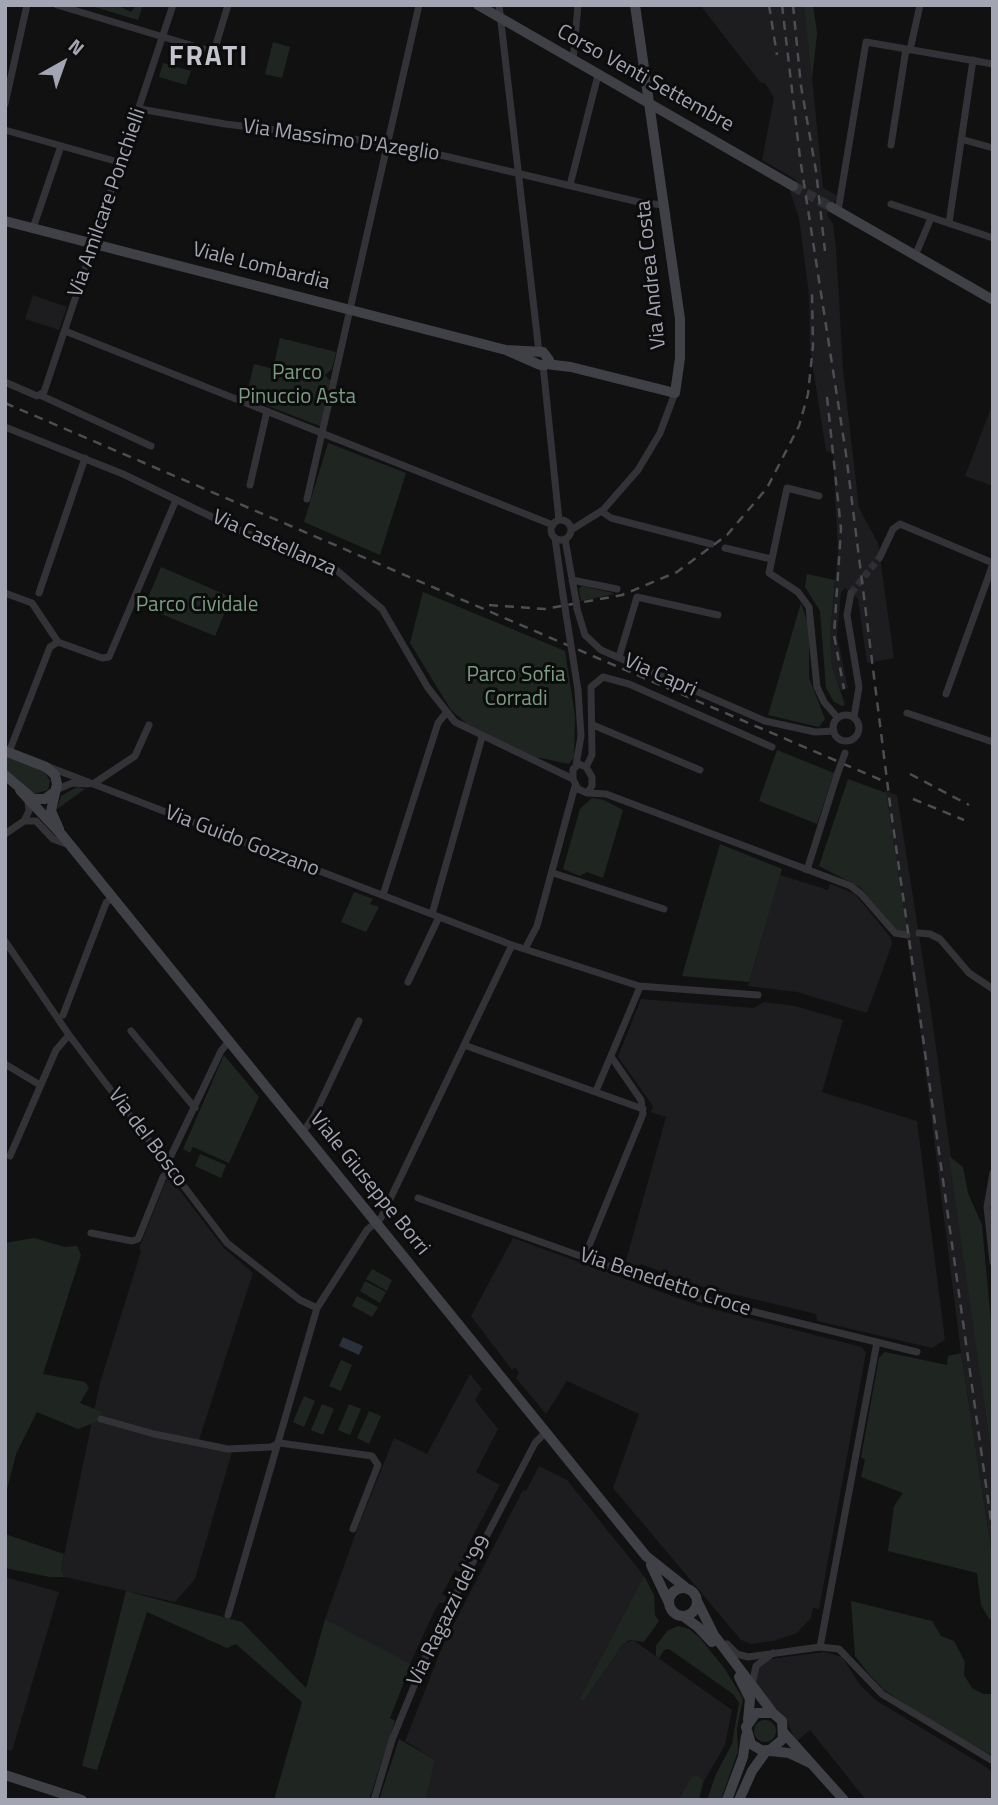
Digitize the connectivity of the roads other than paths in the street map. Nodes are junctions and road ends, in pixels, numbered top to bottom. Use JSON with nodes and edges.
{"nodes":[{"id":1,"x":27,"y":5,"type":"edge"},
{"id":2,"x":57,"y":5,"type":"edge"},
{"id":3,"x":173,"y":5,"type":"edge"},
{"id":4,"x":228,"y":5,"type":"edge"},
{"id":5,"x":419,"y":5,"type":"edge"},
{"id":6,"x":478,"y":5,"type":"edge"},
{"id":7,"x":499,"y":5,"type":"edge"},
{"id":8,"x":578,"y":5,"type":"edge"},
{"id":9,"x":635,"y":5,"type":"edge"},
{"id":10,"x":920,"y":5,"type":"edge"},
{"id":11,"x":500,"y":19,"type":"junction"},
{"id":12,"x":164,"y":37,"type":"junction"},
{"id":13,"x":908,"y":49,"type":"junction"},
{"id":14,"x":972,"y":60,"type":"junction"},
{"id":15,"x":573,"y":61,"type":"junction"},
{"id":16,"x":993,"y":64,"type":"edge"},
{"id":17,"x":598,"y":75,"type":"junction"},
{"id":18,"x":650,"y":103,"type":"junction"},
{"id":19,"x":5,"y":104,"type":"edge"},
{"id":20,"x":140,"y":109,"type":"junction"},
{"id":21,"x":5,"y":130,"type":"edge"},
{"id":22,"x":961,"y":138,"type":"junction"},
{"id":23,"x":389,"y":144,"type":"junction"},
{"id":24,"x":891,"y":145,"type":"dead end"},
{"id":25,"x":61,"y":146,"type":"junction"},
{"id":26,"x":993,"y":148,"type":"edge"},
{"id":27,"x":122,"y":163,"type":"junction"},
{"id":28,"x":520,"y":174,"type":"junction"},
{"id":29,"x":570,"y":185,"type":"junction"},
{"id":30,"x":793,"y":186,"type":"tunnel mouth"},
{"id":31,"x":891,"y":204,"type":"dead end"},
{"id":32,"x":664,"y":205,"type":"junction"},
{"id":33,"x":835,"y":209,"type":"joint"},
{"id":34,"x":931,"y":218,"type":"junction"},
{"id":35,"x":5,"y":221,"type":"edge"},
{"id":36,"x":949,"y":223,"type":"junction"},
{"id":37,"x":33,"y":228,"type":"junction"},
{"id":38,"x":993,"y":239,"type":"edge"},
{"id":39,"x":94,"y":244,"type":"junction"},
{"id":40,"x":915,"y":256,"type":"junction"},
{"id":41,"x":993,"y":300,"type":"edge"},
{"id":42,"x":351,"y":310,"type":"junction"},
{"id":43,"x":65,"y":331,"type":"junction"},
{"id":44,"x":542,"y":359,"type":"junction"},
{"id":45,"x":5,"y":382,"type":"edge"},
{"id":46,"x":675,"y":393,"type":"junction"},
{"id":47,"x":39,"y":396,"type":"junction"},
{"id":48,"x":267,"y":411,"type":"junction"},
{"id":49,"x":7,"y":428,"type":"edge"},
{"id":50,"x":324,"y":435,"type":"junction"},
{"id":51,"x":5,"y":438,"type":"edge"},
{"id":52,"x":151,"y":446,"type":"dead end"},
{"id":53,"x":85,"y":458,"type":"junction"},
{"id":54,"x":250,"y":485,"type":"dead end"},
{"id":55,"x":819,"y":495,"type":"dead end"},
{"id":56,"x":307,"y":499,"type":"dead end"},
{"id":57,"x":176,"y":500,"type":"junction"},
{"id":58,"x":601,"y":511,"type":"junction"},
{"id":59,"x":556,"y":522,"type":"junction"},
{"id":60,"x":572,"y":530,"type":"junction"},
{"id":61,"x":555,"y":538,"type":"junction"},
{"id":62,"x":565,"y":539,"type":"junction"},
{"id":63,"x":711,"y":544,"type":"dead end"},
{"id":64,"x":725,"y":548,"type":"dead end"},
{"id":65,"x":880,"y":557,"type":"tunnel mouth"},
{"id":66,"x":771,"y":559,"type":"junction"},
{"id":67,"x":993,"y":564,"type":"edge"},
{"id":68,"x":572,"y":580,"type":"junction"},
{"id":69,"x":617,"y":589,"type":"dead end"},
{"id":70,"x":5,"y":593,"type":"edge"},
{"id":71,"x":39,"y":593,"type":"dead end"},
{"id":72,"x":851,"y":593,"type":"tunnel mouth"},
{"id":73,"x":718,"y":615,"type":"dead end"},
{"id":74,"x":58,"y":642,"type":"junction"},
{"id":75,"x":619,"y":657,"type":"junction"},
{"id":76,"x":946,"y":694,"type":"dead end"},
{"id":77,"x":446,"y":713,"type":"junction"},
{"id":78,"x":908,"y":713,"type":"dead end"},
{"id":79,"x":854,"y":717,"type":"junction"},
{"id":80,"x":838,"y":718,"type":"junction"},
{"id":81,"x":149,"y":725,"type":"dead end"},
{"id":82,"x":593,"y":725,"type":"junction"},
{"id":83,"x":834,"y":732,"type":"junction"},
{"id":84,"x":482,"y":737,"type":"junction"},
{"id":85,"x":848,"y":740,"type":"junction"},
{"id":86,"x":993,"y":742,"type":"edge"},
{"id":87,"x":772,"y":747,"type":"dead end"},
{"id":88,"x":7,"y":752,"type":"edge"},
{"id":89,"x":46,"y":767,"type":"junction"},
{"id":90,"x":580,"y":767,"type":"junction"},
{"id":91,"x":558,"y":770,"type":"junction"},
{"id":92,"x":700,"y":770,"type":"dead end"},
{"id":93,"x":5,"y":775,"type":"edge"},
{"id":94,"x":574,"y":783,"type":"junction"},
{"id":95,"x":593,"y":783,"type":"junction"},
{"id":96,"x":93,"y":784,"type":"junction"},
{"id":97,"x":20,"y":790,"type":"junction"},
{"id":98,"x":54,"y":792,"type":"junction"},
{"id":99,"x":587,"y":793,"type":"junction"},
{"id":100,"x":606,"y":794,"type":"junction"},
{"id":101,"x":28,"y":801,"type":"junction"},
{"id":102,"x":571,"y":811,"type":"junction"},
{"id":103,"x":24,"y":821,"type":"junction"},
{"id":104,"x":7,"y":833,"type":"edge"},
{"id":105,"x":62,"y":835,"type":"junction"},
{"id":106,"x":70,"y":845,"type":"junction"},
{"id":107,"x":807,"y":870,"type":"junction"},
{"id":108,"x":553,"y":873,"type":"junction"},
{"id":109,"x":383,"y":895,"type":"junction"},
{"id":110,"x":112,"y":897,"type":"junction"},
{"id":111,"x":664,"y":909,"type":"dead end"},
{"id":112,"x":436,"y":916,"type":"junction"},
{"id":113,"x":919,"y":933,"type":"dead end"},
{"id":114,"x":907,"y":935,"type":"dead end"},
{"id":115,"x":5,"y":941,"type":"edge"},
{"id":116,"x":512,"y":945,"type":"junction"},
{"id":117,"x":525,"y":949,"type":"junction"},
{"id":118,"x":408,"y":982,"type":"dead end"},
{"id":119,"x":640,"y":986,"type":"junction"},
{"id":120,"x":993,"y":989,"type":"edge"},
{"id":121,"x":758,"y":995,"type":"dead end"},
{"id":122,"x":63,"y":1016,"type":"dead end"},
{"id":123,"x":359,"y":1021,"type":"dead end"},
{"id":124,"x":131,"y":1031,"type":"dead end"},
{"id":125,"x":69,"y":1035,"type":"junction"},
{"id":126,"x":229,"y":1041,"type":"junction"},
{"id":127,"x":464,"y":1045,"type":"junction"},
{"id":128,"x":612,"y":1058,"type":"junction"},
{"id":129,"x":5,"y":1064,"type":"edge"},
{"id":130,"x":40,"y":1085,"type":"junction"},
{"id":131,"x":596,"y":1091,"type":"junction"},
{"id":132,"x":195,"y":1108,"type":"junction"},
{"id":133,"x":643,"y":1109,"type":"junction"},
{"id":134,"x":303,"y":1132,"type":"junction"},
{"id":135,"x":10,"y":1156,"type":"dead end"},
{"id":136,"x":169,"y":1166,"type":"junction"},
{"id":137,"x":993,"y":1173,"type":"edge"},
{"id":138,"x":418,"y":1198,"type":"dead end"},
{"id":139,"x":376,"y":1223,"type":"junction"},
{"id":140,"x":91,"y":1233,"type":"dead end"},
{"id":141,"x":584,"y":1258,"type":"junction"},
{"id":142,"x":993,"y":1262,"type":"edge"},
{"id":143,"x":317,"y":1308,"type":"junction"},
{"id":144,"x":877,"y":1342,"type":"junction"},
{"id":145,"x":917,"y":1352,"type":"dead end"},
{"id":146,"x":101,"y":1419,"type":"dead end"},
{"id":147,"x":546,"y":1432,"type":"junction"},
{"id":148,"x":275,"y":1445,"type":"junction"},
{"id":149,"x":353,"y":1529,"type":"dead end"},
{"id":150,"x":646,"y":1556,"type":"junction"},
{"id":151,"x":685,"y":1587,"type":"junction"},
{"id":152,"x":697,"y":1601,"type":"junction"},
{"id":153,"x":668,"y":1603,"type":"junction"},
{"id":154,"x":228,"y":1615,"type":"dead end"},
{"id":155,"x":683,"y":1616,"type":"junction"},
{"id":156,"x":707,"y":1624,"type":"junction"},
{"id":157,"x":820,"y":1647,"type":"junction"},
{"id":158,"x":775,"y":1652,"type":"junction"},
{"id":159,"x":752,"y":1685,"type":"junction"},
{"id":160,"x":773,"y":1713,"type":"junction"},
{"id":161,"x":748,"y":1720,"type":"junction"},
{"id":162,"x":746,"y":1733,"type":"junction"},
{"id":163,"x":784,"y":1733,"type":"junction"},
{"id":164,"x":769,"y":1750,"type":"junction"},
{"id":165,"x":993,"y":1761,"type":"edge"},
{"id":166,"x":810,"y":1763,"type":"junction"},
{"id":167,"x":5,"y":1775,"type":"edge"},
{"id":168,"x":82,"y":1800,"type":"edge"},
{"id":169,"x":374,"y":1800,"type":"edge"},
{"id":170,"x":727,"y":1800,"type":"edge"},
{"id":171,"x":739,"y":1800,"type":"edge"},
{"id":172,"x":844,"y":1800,"type":"edge"}],
"edges":[{"from":1,"to":19,"type":"street"},
{"from":2,"to":12,"type":"street"},
{"from":3,"to":12,"type":"street","name":"Via Amilcare Ponchielli"},
{"from":4,"to":12,"type":"street"},
{"from":5,"to":23,"type":"street"},
{"from":6,"to":11,"type":"main road","name":"Corso Venti Settembre"},
{"from":7,"to":11,"type":"street"},
{"from":8,"to":15,"type":"street"},
{"from":9,"to":18,"type":"main road","name":"Via Andrea Costa"},
{"from":10,"to":13,"type":"street"},
{"from":11,"to":15,"type":"main road","name":"Corso Venti Settembre"},
{"from":11,"to":28,"type":"street"},
{"from":12,"to":20,"type":"street","name":"Via Amilcare Ponchielli"},
{"from":13,"to":14,"type":"street"},
{"from":13,"to":24,"type":"street"},
{"from":13,"to":33,"type":"street"},
{"from":14,"to":16,"type":"street"},
{"from":14,"to":22,"type":"street"},
{"from":15,"to":17,"type":"main road","name":"Corso Venti Settembre"},
{"from":17,"to":18,"type":"main road","name":"Corso Venti Settembre"},
{"from":17,"to":29,"type":"street"},
{"from":18,"to":30,"type":"main road","name":"Corso Venti Settembre"},
{"from":18,"to":32,"type":"main road","name":"Via Andrea Costa"},
{"from":20,"to":23,"type":"street","name":"Via Massimo D'Azeglio"},
{"from":20,"to":27,"type":"street","name":"Via Amilcare Ponchielli"},
{"from":21,"to":25,"type":"street"},
{"from":22,"to":26,"type":"street"},
{"from":22,"to":36,"type":"street"},
{"from":23,"to":28,"type":"street","name":"Via Massimo D'Azeglio"},
{"from":23,"to":42,"type":"street"},
{"from":25,"to":27,"type":"street"},
{"from":25,"to":37,"type":"street"},
{"from":27,"to":39,"type":"street","name":"Via Amilcare Ponchielli"},
{"from":28,"to":29,"type":"street","name":"Via Massimo D'Azeglio"},
{"from":28,"to":44,"type":"street"},
{"from":29,"to":32,"type":"street","name":"Via Massimo D'Azeglio"},
{"from":31,"to":34,"type":"street"},
{"from":32,"to":46,"type":"main road","name":"Via Andrea Costa"},
{"from":33,"to":40,"type":"main road"},
{"from":34,"to":36,"type":"street"},
{"from":34,"to":40,"type":"street"},
{"from":35,"to":37,"type":"main road","name":"Viale Lombardia"},
{"from":36,"to":38,"type":"street"},
{"from":37,"to":39,"type":"main road","name":"Viale Lombardia"},
{"from":39,"to":42,"type":"main road","name":"Viale Lombardia"},
{"from":39,"to":43,"type":"street","name":"Via Amilcare Ponchielli"},
{"from":40,"to":41,"type":"main road"},
{"from":42,"to":44,"type":"main road","name":"Viale Lombardia"},
{"from":42,"to":50,"type":"street"},
{"from":43,"to":47,"type":"street","name":"Via Amilcare Ponchielli"},
{"from":43,"to":48,"type":"street"},
{"from":44,"to":46,"type":"main road","name":"Viale Lombardia"},
{"from":44,"to":59,"type":"street"},
{"from":45,"to":47,"type":"street"},
{"from":46,"to":58,"type":"street","name":"Via Andrea Costa"},
{"from":47,"to":52,"type":"street"},
{"from":48,"to":50,"type":"street"},
{"from":48,"to":54,"type":"street"},
{"from":49,"to":51,"type":"street"},
{"from":49,"to":53,"type":"street","name":"Via Castellanza"},
{"from":50,"to":56,"type":"street"},
{"from":50,"to":59,"type":"street"},
{"from":53,"to":57,"type":"street","name":"Via Castellanza"},
{"from":53,"to":71,"type":"street"},
{"from":55,"to":66,"type":"street"},
{"from":57,"to":74,"type":"street"},
{"from":57,"to":77,"type":"street","name":"Via Castellanza"},
{"from":58,"to":60,"type":"street","name":"Via Andrea Costa"},
{"from":58,"to":63,"type":"street"},
{"from":59,"to":60,"type":"street"},
{"from":59,"to":61,"type":"street"},
{"from":60,"to":62,"type":"street"},
{"from":61,"to":62,"type":"street"},
{"from":61,"to":90,"type":"street","bridge":true},
{"from":62,"to":68,"type":"street","name":"Via Capri"},
{"from":64,"to":66,"type":"street"},
{"from":65,"to":67,"type":"street"},
{"from":66,"to":80,"type":"street"},
{"from":67,"to":76,"type":"street"},
{"from":68,"to":69,"type":"street"},
{"from":68,"to":75,"type":"street","name":"Via Capri"},
{"from":70,"to":74,"type":"street"},
{"from":72,"to":79,"type":"street"},
{"from":73,"to":75,"type":"street"},
{"from":74,"to":88,"type":"street"},
{"from":75,"to":83,"type":"street","name":"Via Capri"},
{"from":77,"to":84,"type":"street","name":"Via Castellanza"},
{"from":77,"to":109,"type":"street"},
{"from":78,"to":86,"type":"street"},
{"from":79,"to":80,"type":"street"},
{"from":79,"to":85,"type":"street"},
{"from":80,"to":83,"type":"street"},
{"from":81,"to":96,"type":"street"},
{"from":82,"to":87,"type":"street"},
{"from":82,"to":90,"type":"street"},
{"from":82,"to":92,"type":"street"},
{"from":83,"to":85,"type":"street"},
{"from":84,"to":91,"type":"street","name":"Via Castellanza"},
{"from":84,"to":112,"type":"street"},
{"from":85,"to":107,"type":"street","bridge":true},
{"from":88,"to":89,"type":"main road"},
{"from":89,"to":96,"type":"street","name":"Via Guido Gozzano"},
{"from":89,"to":98,"type":"main road"},
{"from":90,"to":91,"type":"street","name":"Via Castellanza"},
{"from":90,"to":94,"type":"street"},
{"from":90,"to":95,"type":"street"},
{"from":91,"to":94,"type":"street","name":"Via Castellanza"},
{"from":93,"to":97,"type":"main road","name":"Viale Giuseppe Borri"},
{"from":94,"to":99,"type":"street","name":"Via Castellanza"},
{"from":94,"to":102,"type":"street"},
{"from":95,"to":99,"type":"street"},
{"from":95,"to":100,"type":"street"},
{"from":96,"to":98,"type":"street"},
{"from":96,"to":109,"type":"street","name":"Via Guido Gozzano"},
{"from":97,"to":98,"type":"main road"},
{"from":97,"to":101,"type":"main road","name":"Viale Giuseppe Borri"},
{"from":98,"to":105,"type":"main road"},
{"from":99,"to":100,"type":"street"},
{"from":99,"to":102,"type":"street"},
{"from":100,"to":107,"type":"street"},
{"from":101,"to":103,"type":"street"},
{"from":101,"to":105,"type":"main road","name":"Viale Giuseppe Borri"},
{"from":102,"to":108,"type":"street"},
{"from":103,"to":104,"type":"street"},
{"from":103,"to":106,"type":"street"},
{"from":105,"to":106,"type":"main road","name":"Viale Giuseppe Borri"},
{"from":106,"to":110,"type":"main road","name":"Viale Giuseppe Borri"},
{"from":107,"to":114,"type":"street"},
{"from":108,"to":111,"type":"street"},
{"from":108,"to":117,"type":"street"},
{"from":109,"to":112,"type":"street","name":"Via Guido Gozzano"},
{"from":110,"to":122,"type":"street"},
{"from":110,"to":126,"type":"main road","name":"Viale Giuseppe Borri"},
{"from":112,"to":116,"type":"street","name":"Via Guido Gozzano"},
{"from":112,"to":118,"type":"street"},
{"from":113,"to":120,"type":"street"},
{"from":115,"to":125,"type":"street","name":"Via del Bosco"},
{"from":116,"to":117,"type":"street","name":"Via Guido Gozzano"},
{"from":116,"to":127,"type":"street"},
{"from":117,"to":119,"type":"street","name":"Via Guido Gozzano"},
{"from":119,"to":121,"type":"street","name":"Via Guido Gozzano"},
{"from":119,"to":128,"type":"street"},
{"from":123,"to":134,"type":"street"},
{"from":124,"to":132,"type":"street"},
{"from":125,"to":130,"type":"street"},
{"from":125,"to":136,"type":"street","name":"Via del Bosco"},
{"from":126,"to":132,"type":"street"},
{"from":126,"to":134,"type":"main road","name":"Viale Giuseppe Borri"},
{"from":127,"to":131,"type":"street"},
{"from":127,"to":139,"type":"street"},
{"from":128,"to":131,"type":"street"},
{"from":128,"to":133,"type":"street"},
{"from":129,"to":130,"type":"street"},
{"from":130,"to":135,"type":"street"},
{"from":131,"to":133,"type":"street"},
{"from":132,"to":136,"type":"street"},
{"from":133,"to":141,"type":"street"},
{"from":134,"to":139,"type":"main road","name":"Viale Giuseppe Borri"},
{"from":136,"to":140,"type":"street"},
{"from":136,"to":143,"type":"street","name":"Via del Bosco"},
{"from":137,"to":142,"type":"street"},
{"from":138,"to":141,"type":"street","name":"Via Benedetto Croce"},
{"from":139,"to":143,"type":"street"},
{"from":139,"to":147,"type":"main road","name":"Viale Giuseppe Borri"},
{"from":141,"to":144,"type":"street","name":"Via Benedetto Croce"},
{"from":143,"to":148,"type":"street"},
{"from":144,"to":145,"type":"street","name":"Via Benedetto Croce"},
{"from":144,"to":157,"type":"street"},
{"from":146,"to":148,"type":"street"},
{"from":147,"to":150,"type":"main road","name":"Viale Giuseppe Borri"},
{"from":147,"to":169,"type":"street","name":"Via Ragazzi del '99"},
{"from":148,"to":149,"type":"street"},
{"from":148,"to":154,"type":"street"},
{"from":150,"to":151,"type":"main road","name":"Viale Giuseppe Borri"},
{"from":150,"to":153,"type":"main road","name":"Viale Giuseppe Borri"},
{"from":151,"to":152,"type":"main road","name":"Viale Giuseppe Borri"},
{"from":151,"to":153,"type":"main road"},
{"from":152,"to":155,"type":"main road"},
{"from":152,"to":156,"type":"main road","name":"Viale Giuseppe Borri"},
{"from":153,"to":155,"type":"main road","name":"Viale Giuseppe Borri"},
{"from":155,"to":161,"type":"main road","name":"Viale Giuseppe Borri"},
{"from":156,"to":158,"type":"street"},
{"from":156,"to":159,"type":"main road","name":"Viale Giuseppe Borri"},
{"from":157,"to":158,"type":"street"},
{"from":157,"to":165,"type":"street"},
{"from":158,"to":159,"type":"street"},
{"from":159,"to":160,"type":"main road","name":"Viale Giuseppe Borri"},
{"from":160,"to":161,"type":"main road"},
{"from":160,"to":163,"type":"main road","name":"Viale Giuseppe Borri"},
{"from":161,"to":162,"type":"main road","name":"Viale Giuseppe Borri"},
{"from":162,"to":164,"type":"main road","name":"Viale Giuseppe Borri"},
{"from":162,"to":170,"type":"main road"},
{"from":163,"to":164,"type":"main road"},
{"from":163,"to":166,"type":"main road","name":"Viale Giuseppe Borri"},
{"from":164,"to":166,"type":"main road","name":"Viale Giuseppe Borri"},
{"from":164,"to":171,"type":"main road"},
{"from":166,"to":172,"type":"main road","name":"Viale Giuseppe Borri"},
{"from":167,"to":168,"type":"main road"}]}
